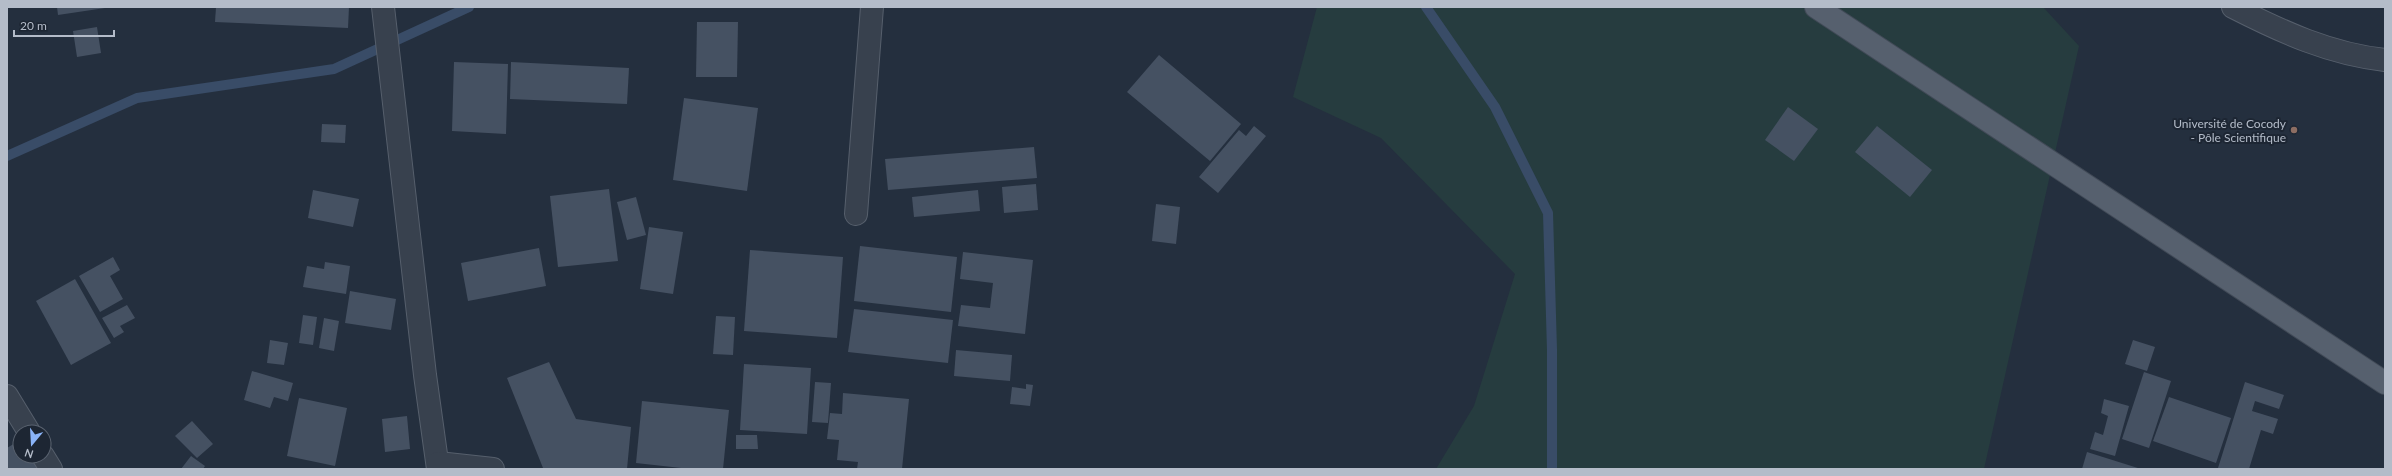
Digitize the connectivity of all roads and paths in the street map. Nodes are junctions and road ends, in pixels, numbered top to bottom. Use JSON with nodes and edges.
{"nodes":[{"id":1,"x":383,"y":7,"type":"edge"},
{"id":2,"x":872,"y":7,"type":"edge"},
{"id":3,"x":1816,"y":7,"type":"edge"},
{"id":4,"x":2233,"y":7,"type":"edge"},
{"id":5,"x":2385,"y":60,"type":"edge"},
{"id":6,"x":856,"y":214,"type":"dead end"},
{"id":7,"x":2385,"y":383,"type":"edge"},
{"id":8,"x":7,"y":396,"type":"edge"},
{"id":9,"x":24,"y":424,"type":"edge"},
{"id":10,"x":438,"y":466,"type":"edge"},
{"id":11,"x":493,"y":469,"type":"edge"}],
"edges":[{"from":1,"to":10,"type":"street"},
{"from":2,"to":6,"type":"street"},
{"from":3,"to":7,"type":"main road"},
{"from":4,"to":5,"type":"street"},
{"from":8,"to":9,"type":"street"},
{"from":10,"to":11,"type":"street"}]}
